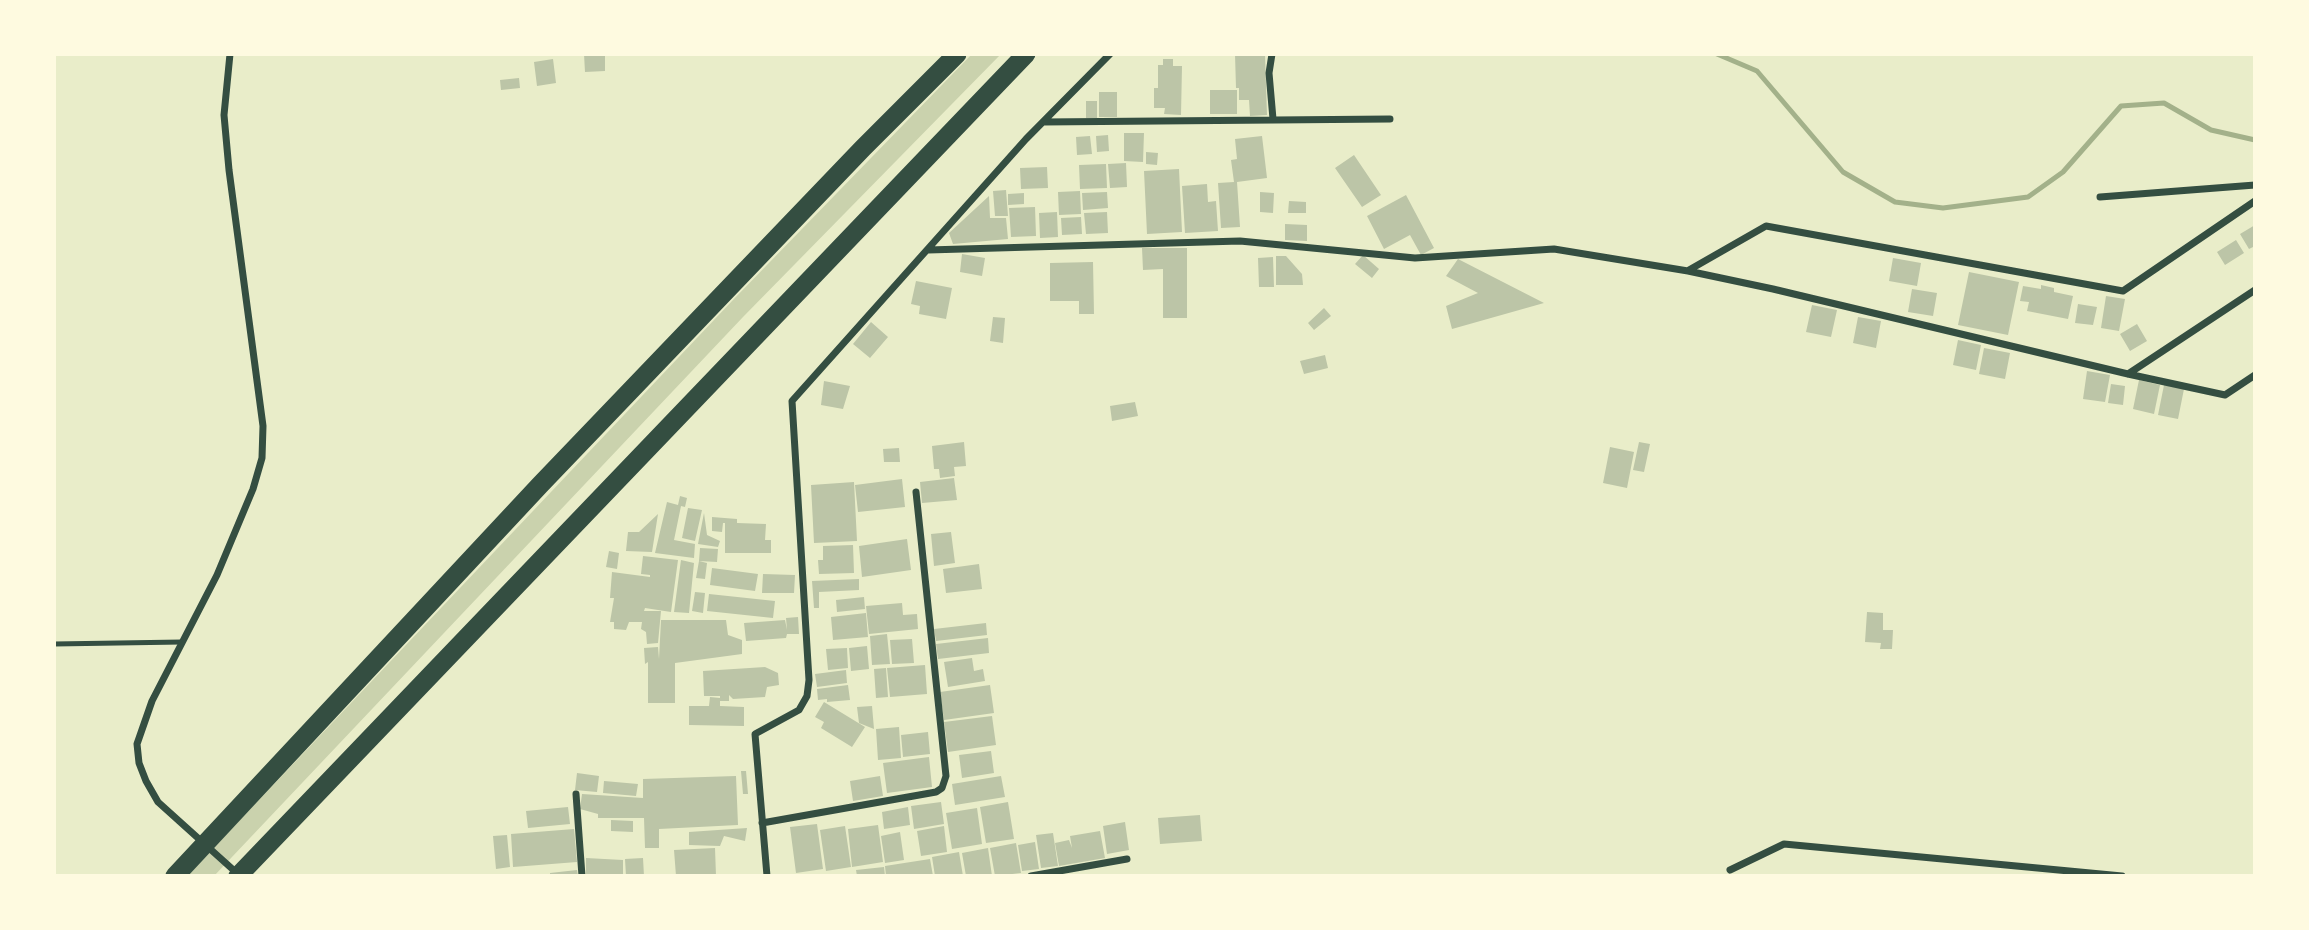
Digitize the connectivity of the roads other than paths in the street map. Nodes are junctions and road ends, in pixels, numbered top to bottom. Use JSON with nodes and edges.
{"nodes":[{"id":1,"x":230,"y":54,"type":"edge"},
{"id":2,"x":957,"y":54,"type":"edge"},
{"id":3,"x":1026,"y":54,"type":"edge"},
{"id":4,"x":1110,"y":54,"type":"edge"},
{"id":5,"x":1272,"y":54,"type":"edge"},
{"id":6,"x":1390,"y":119,"type":"dead end"},
{"id":7,"x":1273,"y":120,"type":"junction"},
{"id":8,"x":1043,"y":122,"type":"junction"},
{"id":9,"x":2255,"y":185,"type":"edge"},
{"id":10,"x":2100,"y":197,"type":"dead end"},
{"id":11,"x":2255,"y":201,"type":"edge"},
{"id":12,"x":928,"y":250,"type":"junction"},
{"id":13,"x":1688,"y":271,"type":"junction"},
{"id":14,"x":2255,"y":290,"type":"edge"},
{"id":15,"x":2128,"y":374,"type":"junction"},
{"id":16,"x":2255,"y":375,"type":"edge"},
{"id":17,"x":916,"y":492,"type":"dead end"},
{"id":18,"x":182,"y":642,"type":"junction"},
{"id":19,"x":54,"y":645,"type":"edge"},
{"id":20,"x":576,"y":794,"type":"dead end"},
{"id":21,"x":762,"y":822,"type":"junction"},
{"id":22,"x":1127,"y":859,"type":"dead end"},
{"id":23,"x":1730,"y":870,"type":"dead end"},
{"id":24,"x":175,"y":876,"type":"edge"},
{"id":25,"x":239,"y":876,"type":"edge"},
{"id":26,"x":582,"y":876,"type":"edge"},
{"id":27,"x":767,"y":876,"type":"edge"},
{"id":28,"x":1031,"y":876,"type":"edge"},
{"id":29,"x":2122,"y":876,"type":"edge"}],
"edges":[{"from":1,"to":18,"type":"street"},
{"from":2,"to":24,"type":"highway"},
{"from":3,"to":25,"type":"highway"},
{"from":4,"to":8,"type":"street"},
{"from":5,"to":7,"type":"street"},
{"from":6,"to":7,"type":"street"},
{"from":7,"to":8,"type":"street"},
{"from":8,"to":12,"type":"street"},
{"from":9,"to":10,"type":"street"},
{"from":11,"to":13,"type":"street"},
{"from":12,"to":13,"type":"street"},
{"from":12,"to":21,"type":"street"},
{"from":13,"to":15,"type":"street"},
{"from":14,"to":15,"type":"street"},
{"from":15,"to":16,"type":"street"},
{"from":17,"to":21,"type":"street"},
{"from":18,"to":19,"type":"lane"},
{"from":18,"to":25,"type":"street"},
{"from":20,"to":26,"type":"street"},
{"from":21,"to":27,"type":"street"},
{"from":22,"to":28,"type":"street"},
{"from":23,"to":29,"type":"street"}]}
